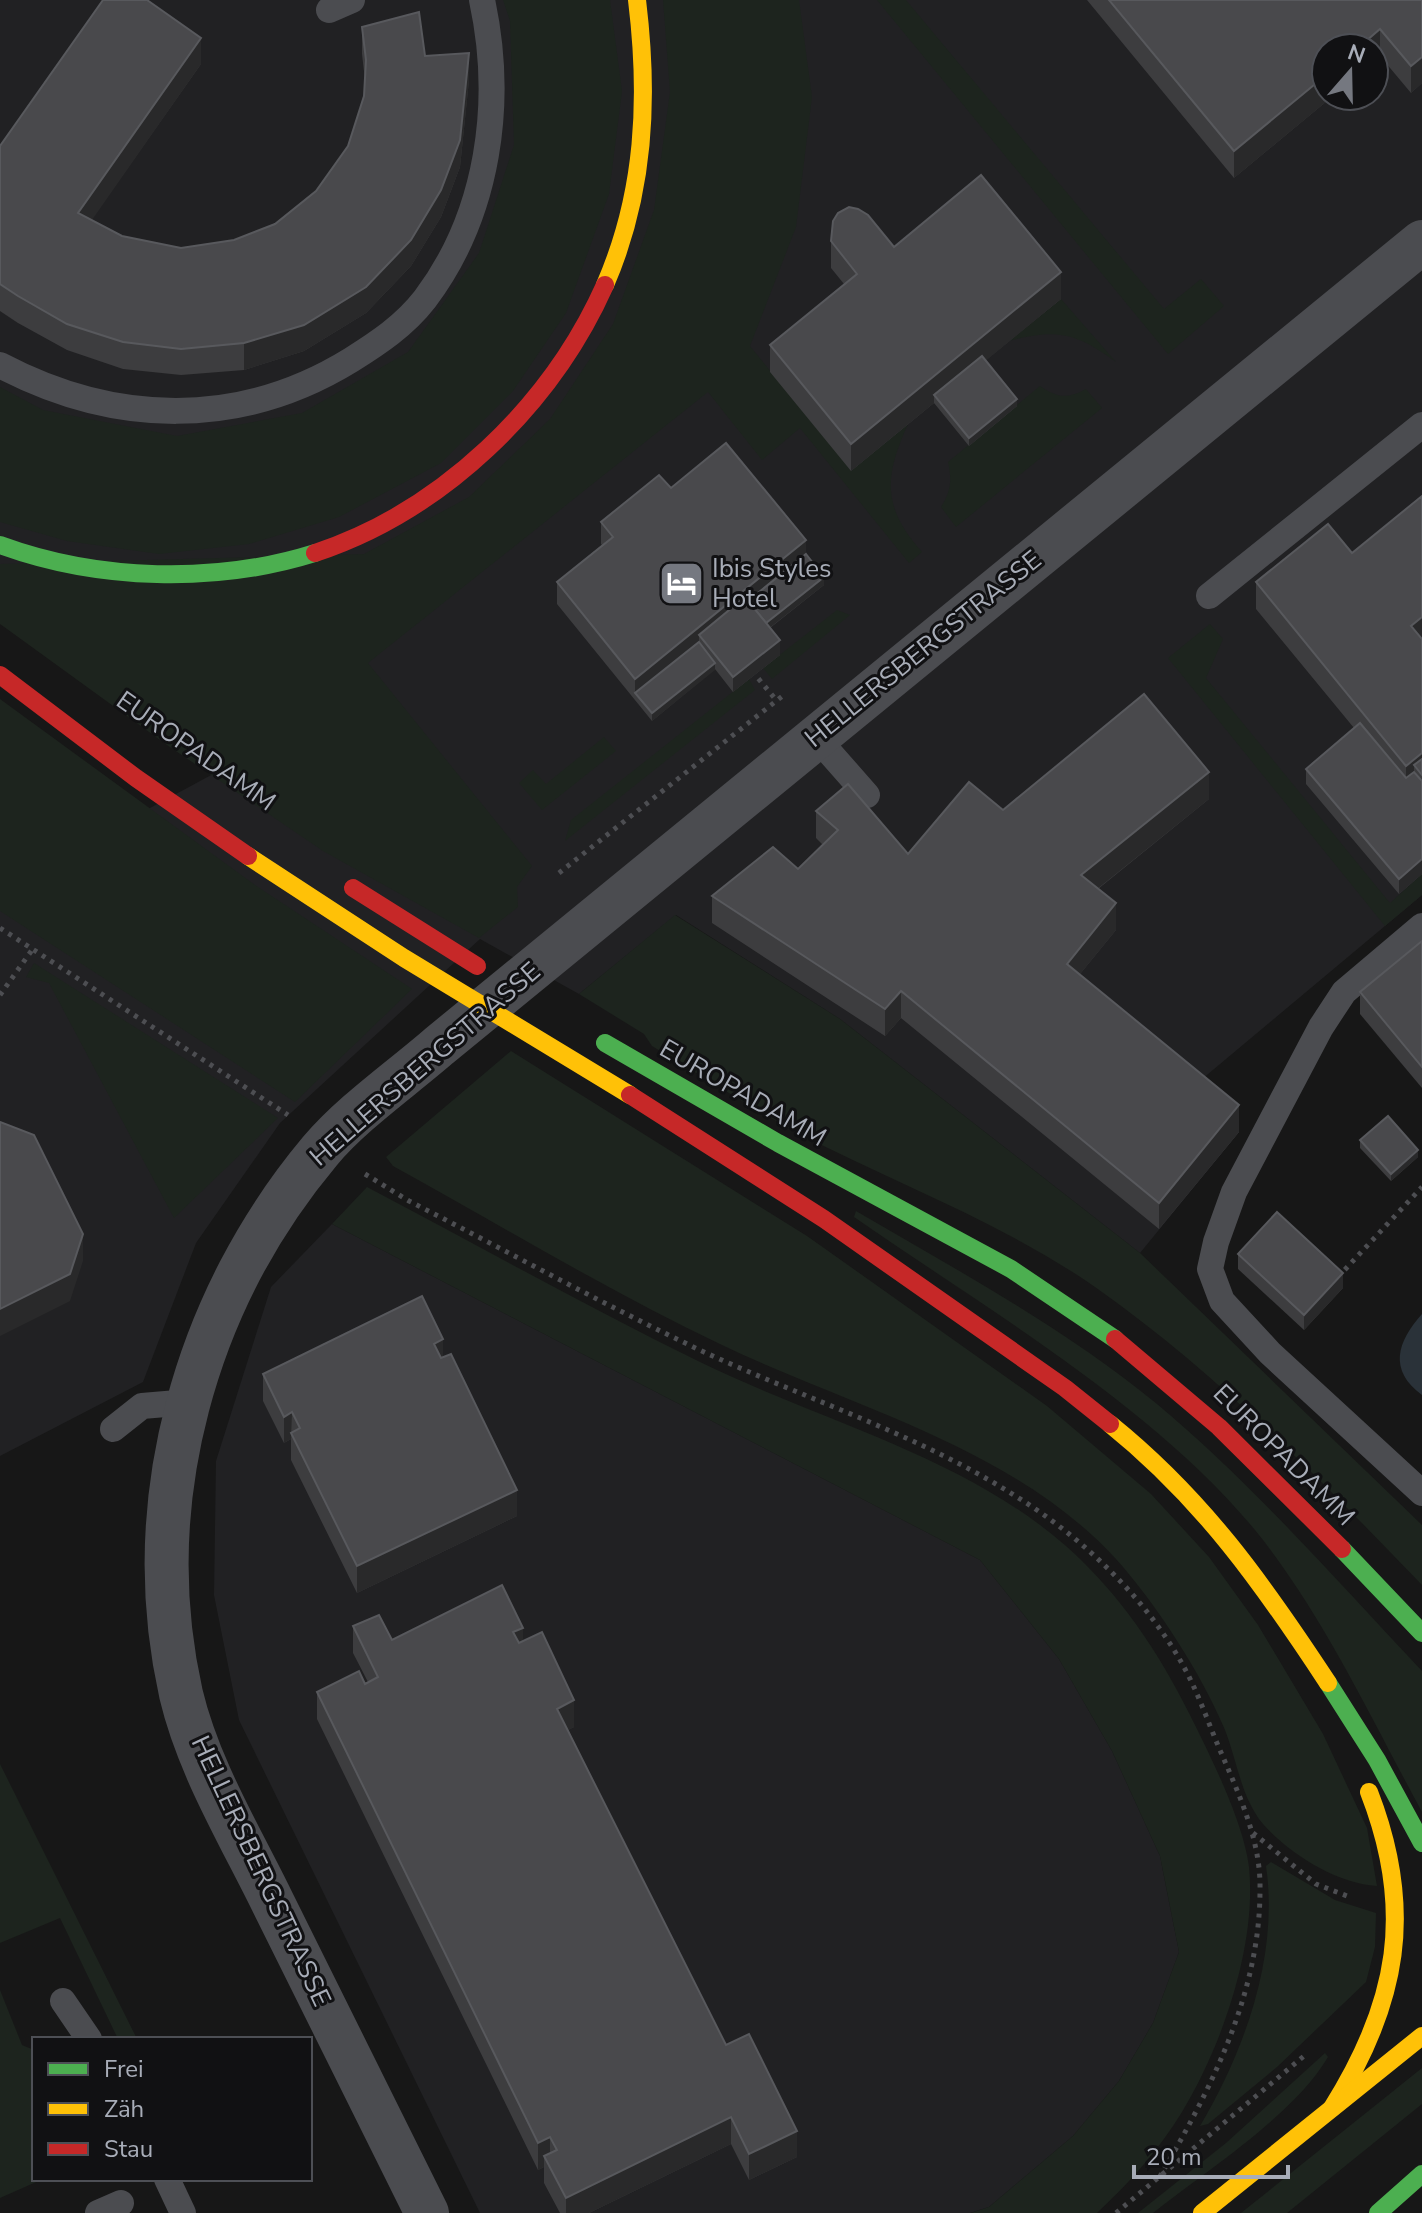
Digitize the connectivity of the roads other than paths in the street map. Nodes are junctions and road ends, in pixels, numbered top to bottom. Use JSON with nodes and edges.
{"nodes":[{"id":1,"x":482,"y":0,"type":"edge"},
{"id":2,"x":637,"y":0,"type":"edge"},
{"id":3,"x":1422,"y":242,"type":"edge"},
{"id":4,"x":0,"y":365,"type":"edge"},
{"id":5,"x":1422,"y":425,"type":"edge"},
{"id":6,"x":0,"y":545,"type":"edge"},
{"id":7,"x":1209,"y":596,"type":"dead end"},
{"id":8,"x":0,"y":675,"type":"edge"},
{"id":9,"x":816,"y":737,"type":"junction"},
{"id":10,"x":867,"y":795,"type":"dead end"},
{"id":11,"x":335,"y":877,"type":"dead end"},
{"id":12,"x":1422,"y":926,"type":"edge"},
{"id":13,"x":532,"y":999,"type":"dead end"},
{"id":14,"x":590,"y":1034,"type":"dead end"},
{"id":15,"x":189,"y":1402,"type":"junction"},
{"id":16,"x":113,"y":1429,"type":"dead end"},
{"id":17,"x":1422,"y":1493,"type":"edge"},
{"id":18,"x":1422,"y":1633,"type":"edge"},
{"id":19,"x":1313,"y":1665,"type":"junction"},
{"id":20,"x":1422,"y":1843,"type":"edge"},
{"id":21,"x":63,"y":2001,"type":"dead end"},
{"id":22,"x":1422,"y":2036,"type":"edge"},
{"id":23,"x":88,"y":2037,"type":"edge"},
{"id":24,"x":1332,"y":2108,"type":"junction"},
{"id":25,"x":1422,"y":2174,"type":"edge"},
{"id":26,"x":168,"y":2181,"type":"edge"},
{"id":27,"x":183,"y":2213,"type":"edge"},
{"id":28,"x":427,"y":2213,"type":"edge"},
{"id":29,"x":1202,"y":2213,"type":"edge"},
{"id":30,"x":1378,"y":2213,"type":"edge"}],
"edges":[{"from":1,"to":4,"type":"lane"},
{"from":2,"to":6,"type":"main road"},
{"from":3,"to":9,"type":"street","name":"HELLERSBERGSTRASSE"},
{"from":5,"to":7,"type":"lane"},
{"from":8,"to":19,"type":"main road","name":"EUROPADAMM"},
{"from":9,"to":10,"type":"lane"},
{"from":9,"to":15,"type":"street","name":"HELLERSBERGSTRASSE"},
{"from":11,"to":13,"type":"main road"},
{"from":12,"to":17,"type":"lane"},
{"from":14,"to":18,"type":"main road","name":"EUROPADAMM"},
{"from":15,"to":16,"type":"lane"},
{"from":15,"to":28,"type":"street","name":"HELLERSBERGSTRASSE"},
{"from":19,"to":20,"type":"main road","name":"EUROPADAMM"},
{"from":19,"to":24,"type":"main road","name":"EUROPADAMM"},
{"from":21,"to":23,"type":"lane"},
{"from":22,"to":24,"type":"main road"},
{"from":24,"to":29,"type":"main road"},
{"from":25,"to":30,"type":"main road"},
{"from":26,"to":27,"type":"lane"}]}
